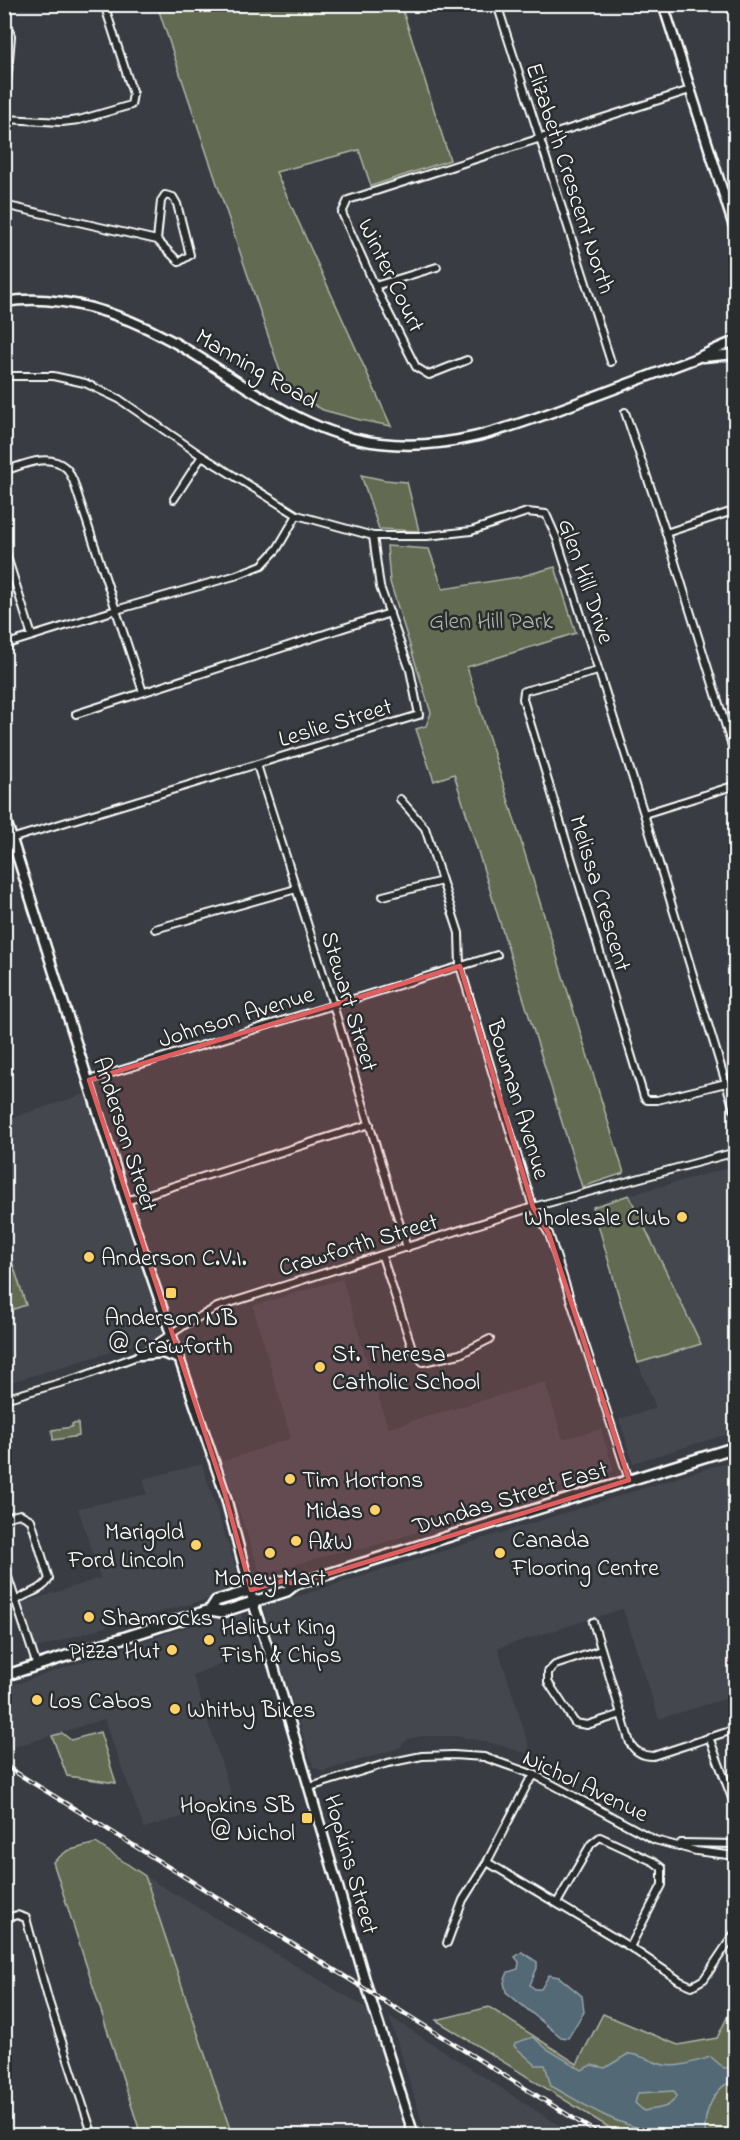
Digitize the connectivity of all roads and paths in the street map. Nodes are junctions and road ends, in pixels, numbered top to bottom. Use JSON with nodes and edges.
{"nodes":[{"id":1,"x":104,"y":4,"type":"edge"},
{"id":2,"x":497,"y":4,"type":"edge"},
{"id":3,"x":663,"y":4,"type":"edge"},
{"id":4,"x":4,"y":14,"type":"edge"},
{"id":5,"x":690,"y":90,"type":"junction"},
{"id":6,"x":5,"y":119,"type":"edge"},
{"id":7,"x":539,"y":138,"type":"junction"},
{"id":8,"x":4,"y":205,"type":"edge"},
{"id":9,"x":735,"y":233,"type":"edge"},
{"id":10,"x":158,"y":240,"type":"junction"},
{"id":11,"x":437,"y":267,"type":"dead end"},
{"id":12,"x":375,"y":286,"type":"junction"},
{"id":13,"x":4,"y":302,"type":"edge"},
{"id":14,"x":735,"y":341,"type":"edge"},
{"id":15,"x":735,"y":354,"type":"edge"},
{"id":16,"x":697,"y":358,"type":"junction"},
{"id":17,"x":467,"y":360,"type":"dead end"},
{"id":18,"x":611,"y":362,"type":"dead end"},
{"id":19,"x":4,"y":376,"type":"edge"},
{"id":20,"x":625,"y":412,"type":"dead end"},
{"id":21,"x":202,"y":456,"type":"junction"},
{"id":22,"x":4,"y":471,"type":"edge"},
{"id":23,"x":174,"y":499,"type":"dead end"},
{"id":24,"x":735,"y":510,"type":"edge"},
{"id":25,"x":297,"y":515,"type":"junction"},
{"id":26,"x":666,"y":533,"type":"junction"},
{"id":27,"x":373,"y":536,"type":"junction"},
{"id":28,"x":4,"y":547,"type":"edge"},
{"id":29,"x":116,"y":610,"type":"junction"},
{"id":30,"x":390,"y":613,"type":"junction"},
{"id":31,"x":32,"y":636,"type":"junction"},
{"id":32,"x":4,"y":645,"type":"edge"},
{"id":33,"x":598,"y":671,"type":"junction"},
{"id":34,"x":143,"y":692,"type":"junction"},
{"id":35,"x":76,"y":714,"type":"dead end"},
{"id":36,"x":735,"y":759,"type":"edge"},
{"id":37,"x":257,"y":765,"type":"junction"},
{"id":38,"x":735,"y":784,"type":"edge"},
{"id":39,"x":400,"y":799,"type":"dead end"},
{"id":40,"x":4,"y":814,"type":"edge"},
{"id":41,"x":644,"y":814,"type":"junction"},
{"id":42,"x":8,"y":840,"type":"edge"},
{"id":43,"x":442,"y":881,"type":"junction"},
{"id":44,"x":296,"y":889,"type":"junction"},
{"id":45,"x":383,"y":896,"type":"dead end"},
{"id":46,"x":155,"y":929,"type":"dead end"},
{"id":47,"x":497,"y":955,"type":"dead end"},
{"id":48,"x":460,"y":966,"type":"junction"},
{"id":49,"x":333,"y":1005,"type":"junction"},
{"id":50,"x":4,"y":1053,"type":"edge"},
{"id":51,"x":4,"y":1061,"type":"edge"},
{"id":52,"x":89,"y":1080,"type":"junction"},
{"id":53,"x":726,"y":1083,"type":"junction"},
{"id":54,"x":735,"y":1116,"type":"edge"},
{"id":55,"x":370,"y":1124,"type":"junction"},
{"id":56,"x":735,"y":1152,"type":"edge"},
{"id":57,"x":126,"y":1201,"type":"junction"},
{"id":58,"x":533,"y":1208,"type":"junction"},
{"id":59,"x":407,"y":1248,"type":"junction"},
{"id":60,"x":382,"y":1256,"type":"junction"},
{"id":61,"x":172,"y":1334,"type":"junction"},
{"id":62,"x":490,"y":1339,"type":"dead end"},
{"id":63,"x":140,"y":1355,"type":"junction"},
{"id":64,"x":180,"y":1359,"type":"junction"},
{"id":65,"x":4,"y":1399,"type":"edge"},
{"id":66,"x":735,"y":1447,"type":"edge"},
{"id":67,"x":629,"y":1480,"type":"junction"},
{"id":68,"x":4,"y":1518,"type":"edge"},
{"id":69,"x":5,"y":1567,"type":"edge"},
{"id":70,"x":296,"y":1584,"type":"junction"},
{"id":71,"x":251,"y":1590,"type":"junction"},
{"id":72,"x":15,"y":1602,"type":"junction"},
{"id":73,"x":253,"y":1602,"type":"junction"},
{"id":74,"x":210,"y":1610,"type":"junction"},
{"id":75,"x":593,"y":1622,"type":"dead end"},
{"id":76,"x":601,"y":1650,"type":"junction"},
{"id":77,"x":37,"y":1666,"type":"junction"},
{"id":78,"x":4,"y":1676,"type":"edge"},
{"id":79,"x":622,"y":1714,"type":"junction"},
{"id":80,"x":735,"y":1729,"type":"edge"},
{"id":81,"x":709,"y":1737,"type":"junction"},
{"id":82,"x":535,"y":1775,"type":"junction"},
{"id":83,"x":310,"y":1787,"type":"junction"},
{"id":84,"x":735,"y":1809,"type":"edge"},
{"id":85,"x":671,"y":1843,"type":"junction"},
{"id":86,"x":735,"y":1844,"type":"edge"},
{"id":87,"x":735,"y":1856,"type":"edge"},
{"id":88,"x":487,"y":1862,"type":"junction"},
{"id":89,"x":557,"y":1903,"type":"junction"},
{"id":90,"x":4,"y":1919,"type":"edge"},
{"id":91,"x":735,"y":1930,"type":"edge"},
{"id":92,"x":447,"y":1943,"type":"dead end"},
{"id":93,"x":630,"y":1947,"type":"junction"},
{"id":94,"x":93,"y":2136,"type":"edge"},
{"id":95,"x":414,"y":2136,"type":"edge"}],
"edges":[{"from":1,"to":6,"type":"street"},
{"from":2,"to":7,"type":"street","name":"Elizabeth Crescent North"},
{"from":3,"to":5,"type":"main road"},
{"from":4,"to":6,"type":"street"},
{"from":5,"to":7,"type":"street","name":"Winter Court"},
{"from":5,"to":9,"type":"main road"},
{"from":7,"to":12,"type":"street","name":"Winter Court"},
{"from":7,"to":18,"type":"street","name":"Elizabeth Crescent North"},
{"from":8,"to":10,"type":"street"},
{"from":10,"to":10,"type":"street"},
{"from":11,"to":12,"type":"street"},
{"from":12,"to":17,"type":"street","name":"Winter Court"},
{"from":13,"to":16,"type":"main road","name":"Manning Road"},
{"from":14,"to":16,"type":"main road","name":"Manning Road"},
{"from":15,"to":16,"type":"main road","name":"Manning Road"},
{"from":19,"to":21,"type":"street","name":"Glen Hill Drive"},
{"from":20,"to":26,"type":"street"},
{"from":21,"to":23,"type":"street"},
{"from":21,"to":25,"type":"street","name":"Glen Hill Drive"},
{"from":22,"to":29,"type":"street"},
{"from":24,"to":26,"type":"street"},
{"from":25,"to":27,"type":"street","name":"Glen Hill Drive"},
{"from":25,"to":29,"type":"street"},
{"from":26,"to":36,"type":"street"},
{"from":27,"to":30,"type":"street","name":"Leslie Street"},
{"from":27,"to":33,"type":"street","name":"Glen Hill Drive"},
{"from":28,"to":31,"type":"street"},
{"from":29,"to":31,"type":"street"},
{"from":29,"to":34,"type":"street"},
{"from":30,"to":34,"type":"street"},
{"from":30,"to":37,"type":"street","name":"Leslie Street"},
{"from":31,"to":32,"type":"street"},
{"from":33,"to":41,"type":"street","name":"Glen Hill Drive"},
{"from":33,"to":53,"type":"street","name":"Melissa Crescent"},
{"from":34,"to":35,"type":"street"},
{"from":37,"to":42,"type":"street"},
{"from":37,"to":44,"type":"street","name":"Stewart Street"},
{"from":38,"to":41,"type":"street"},
{"from":39,"to":43,"type":"street","name":"Bowman Avenue"},
{"from":40,"to":42,"type":"main road","name":"Anderson Street"},
{"from":41,"to":53,"type":"street","name":"Glen Hill Drive"},
{"from":42,"to":52,"type":"main road","name":"Anderson Street"},
{"from":43,"to":45,"type":"street"},
{"from":43,"to":48,"type":"street","name":"Bowman Avenue"},
{"from":44,"to":46,"type":"street"},
{"from":44,"to":49,"type":"street","name":"Stewart Street"},
{"from":47,"to":48,"type":"street","name":"Johnson Avenue"},
{"from":48,"to":49,"type":"street","name":"Johnson Avenue"},
{"from":48,"to":58,"type":"street","name":"Bowman Avenue"},
{"from":49,"to":52,"type":"street","name":"Johnson Avenue"},
{"from":49,"to":55,"type":"street","name":"Stewart Street"},
{"from":50,"to":51,"type":"street"},
{"from":52,"to":57,"type":"main road","name":"Anderson Street"},
{"from":53,"to":54,"type":"street","name":"Glen Hill Drive"},
{"from":55,"to":57,"type":"street"},
{"from":55,"to":59,"type":"street","name":"Stewart Street"},
{"from":56,"to":58,"type":"street","name":"Crawforth Street"},
{"from":57,"to":61,"type":"main road","name":"Anderson Street"},
{"from":58,"to":59,"type":"street","name":"Crawforth Street"},
{"from":58,"to":67,"type":"street","name":"Bowman Avenue"},
{"from":59,"to":60,"type":"street","name":"Crawforth Street"},
{"from":60,"to":61,"type":"street","name":"Crawforth Street"},
{"from":60,"to":62,"type":"street"},
{"from":61,"to":63,"type":"street","name":"Crawforth Street"},
{"from":61,"to":64,"type":"main road","name":"Anderson Street"},
{"from":63,"to":64,"type":"main road"},
{"from":63,"to":65,"type":"street","name":"Crawforth Street"},
{"from":64,"to":71,"type":"main road","name":"Anderson Street"},
{"from":66,"to":67,"type":"main road","name":"Dundas Street East"},
{"from":67,"to":70,"type":"main road","name":"Dundas Street East"},
{"from":68,"to":72,"type":"street"},
{"from":69,"to":72,"type":"street"},
{"from":70,"to":71,"type":"main road","name":"Dundas Street East"},
{"from":70,"to":73,"type":"main road","name":"Dundas Street East"},
{"from":71,"to":73,"type":"main road","name":"Anderson Street"},
{"from":71,"to":74,"type":"main road","name":"Dundas Street East"},
{"from":72,"to":77,"type":"street"},
{"from":73,"to":74,"type":"main road","name":"Dundas Street East"},
{"from":73,"to":83,"type":"main road","name":"Hopkins Street"},
{"from":74,"to":77,"type":"main road","name":"Dundas Street East"},
{"from":75,"to":76,"type":"street"},
{"from":76,"to":79,"type":"street"},
{"from":76,"to":79,"type":"street"},
{"from":77,"to":78,"type":"main road","name":"Dundas Street East"},
{"from":79,"to":81,"type":"street"},
{"from":80,"to":81,"type":"street"},
{"from":81,"to":84,"type":"street"},
{"from":82,"to":83,"type":"street","name":"Nichol Avenue"},
{"from":82,"to":85,"type":"street","name":"Nichol Avenue"},
{"from":82,"to":88,"type":"street"},
{"from":83,"to":95,"type":"main road","name":"Hopkins Street"},
{"from":85,"to":86,"type":"street","name":"Nichol Avenue"},
{"from":85,"to":87,"type":"street","name":"Nichol Avenue"},
{"from":88,"to":89,"type":"street"},
{"from":88,"to":92,"type":"street"},
{"from":89,"to":93,"type":"street"},
{"from":89,"to":93,"type":"street"},
{"from":90,"to":94,"type":"street"},
{"from":91,"to":93,"type":"street"}]}
